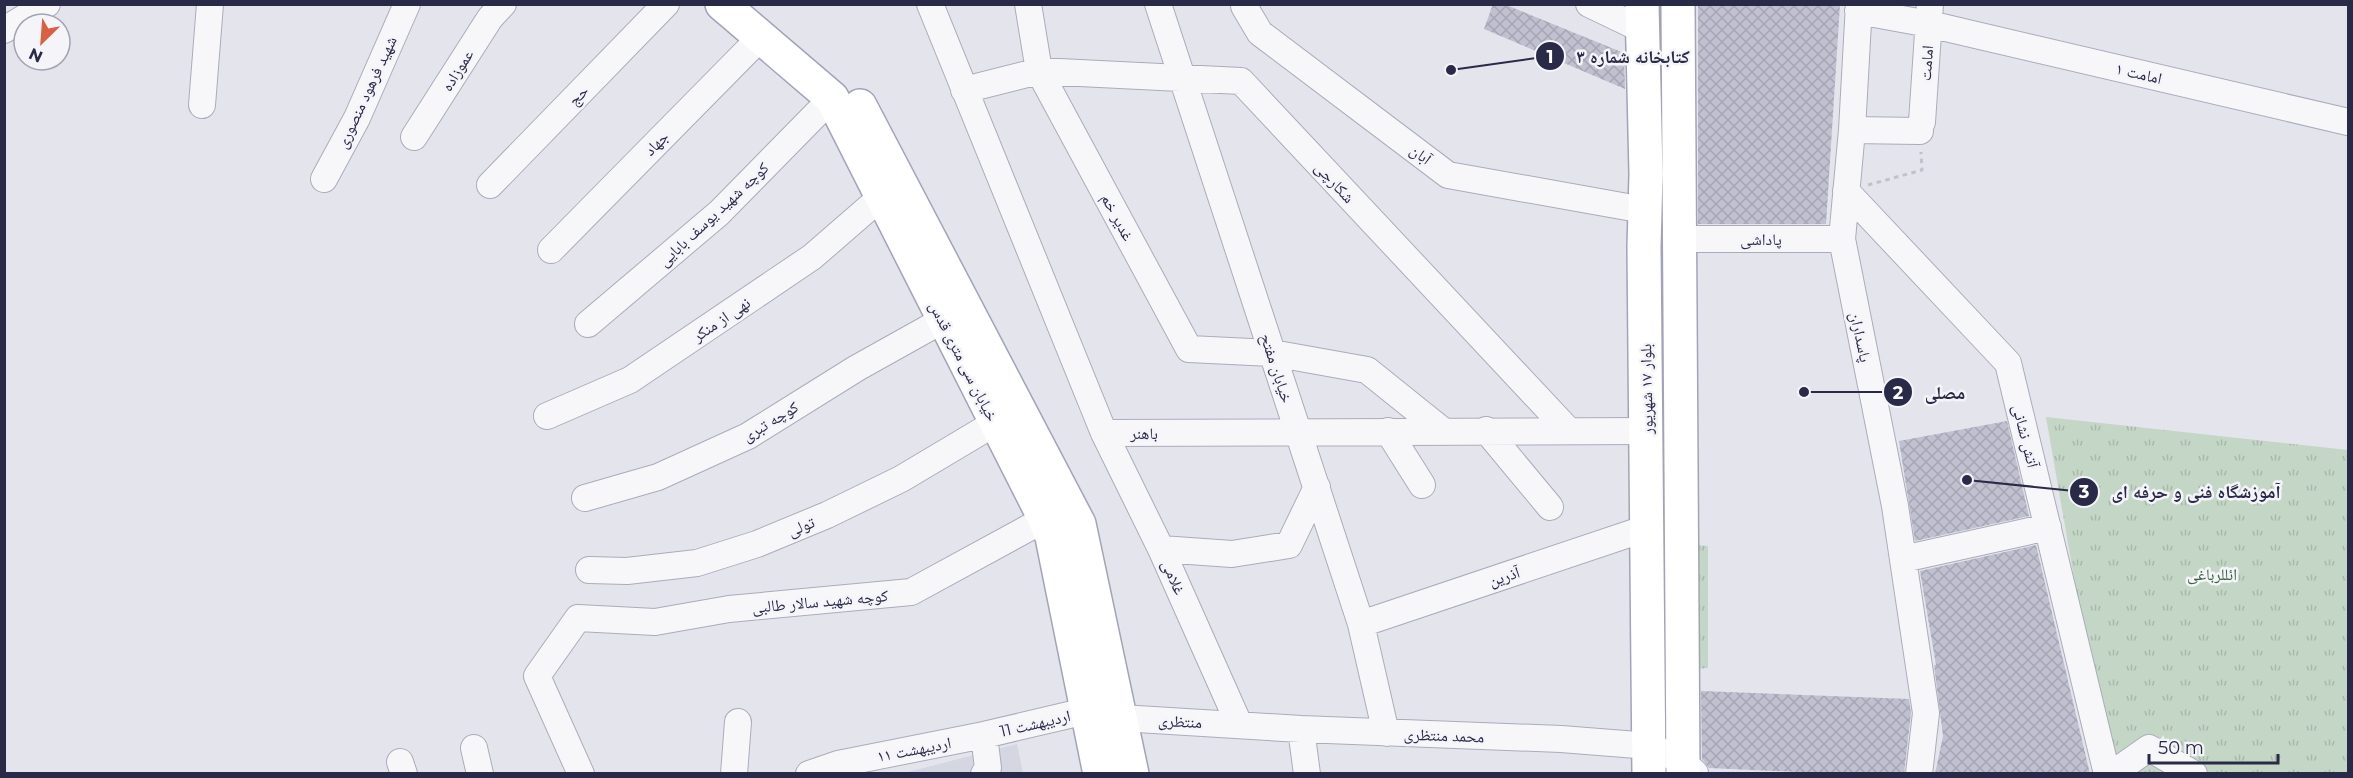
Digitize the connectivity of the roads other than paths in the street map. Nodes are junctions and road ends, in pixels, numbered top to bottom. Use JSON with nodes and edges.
{"nodes":[{"id":1,"x":47,"y":4,"type":"edge"},
{"id":2,"x":210,"y":4,"type":"edge"},
{"id":3,"x":406,"y":4,"type":"edge"},
{"id":4,"x":503,"y":4,"type":"edge"},
{"id":5,"x":666,"y":4,"type":"edge"},
{"id":6,"x":722,"y":4,"type":"edge"},
{"id":7,"x":755,"y":4,"type":"edge"},
{"id":8,"x":930,"y":4,"type":"edge"},
{"id":9,"x":1028,"y":4,"type":"edge"},
{"id":10,"x":1158,"y":4,"type":"edge"},
{"id":11,"x":1589,"y":4,"type":"edge"},
{"id":12,"x":1678,"y":4,"type":"edge"},
{"id":13,"x":1245,"y":5,"type":"edge"},
{"id":14,"x":1858,"y":8,"type":"edge"},
{"id":15,"x":1929,"y":14,"type":"edge"},
{"id":16,"x":1641,"y":17,"type":"edge"},
{"id":17,"x":4,"y":30,"type":"edge"},
{"id":18,"x":761,"y":37,"type":"junction"},
{"id":19,"x":1039,"y":71,"type":"junction"},
{"id":20,"x":1182,"y":78,"type":"junction"},
{"id":21,"x":964,"y":90,"type":"junction"},
{"id":22,"x":832,"y":98,"type":"junction"},
{"id":23,"x":202,"y":105,"type":"dead end"},
{"id":24,"x":2349,"y":122,"type":"edge"},
{"id":25,"x":1852,"y":130,"type":"junction"},
{"id":26,"x":414,"y":138,"type":"dead end"},
{"id":27,"x":324,"y":179,"type":"dead end"},
{"id":28,"x":490,"y":185,"type":"dead end"},
{"id":29,"x":1846,"y":191,"type":"junction"},
{"id":30,"x":880,"y":198,"type":"junction"},
{"id":31,"x":1644,"y":210,"type":"junction"},
{"id":32,"x":1842,"y":239,"type":"junction"},
{"id":33,"x":1679,"y":243,"type":"junction"},
{"id":34,"x":1644,"y":247,"type":"junction"},
{"id":35,"x":551,"y":250,"type":"dead end"},
{"id":36,"x":943,"y":320,"type":"junction"},
{"id":37,"x":588,"y":324,"type":"dead end"},
{"id":38,"x":1272,"y":353,"type":"junction"},
{"id":39,"x":547,"y":416,"type":"dead end"},
{"id":40,"x":995,"y":423,"type":"junction"},
{"id":41,"x":1486,"y":430,"type":"junction"},
{"id":42,"x":1568,"y":430,"type":"junction"},
{"id":43,"x":1388,"y":431,"type":"junction"},
{"id":44,"x":1443,"y":431,"type":"junction"},
{"id":45,"x":1646,"y":431,"type":"junction"},
{"id":46,"x":1298,"y":432,"type":"junction"},
{"id":47,"x":1104,"y":433,"type":"junction"},
{"id":48,"x":1422,"y":485,"type":"dead end"},
{"id":49,"x":1317,"y":488,"type":"junction"},
{"id":50,"x":1647,"y":490,"type":"junction"},
{"id":51,"x":585,"y":498,"type":"dead end"},
{"id":52,"x":1681,"y":499,"type":"junction"},
{"id":53,"x":1550,"y":507,"type":"dead end"},
{"id":54,"x":1059,"y":527,"type":"junction"},
{"id":55,"x":2049,"y":527,"type":"junction"},
{"id":56,"x":1647,"y":528,"type":"junction"},
{"id":57,"x":1161,"y":549,"type":"junction"},
{"id":58,"x":1903,"y":559,"type":"junction"},
{"id":59,"x":589,"y":570,"type":"dead end"},
{"id":60,"x":1361,"y":624,"type":"junction"},
{"id":61,"x":1086,"y":711,"type":"junction"},
{"id":62,"x":1121,"y":717,"type":"junction"},
{"id":63,"x":738,"y":722,"type":"dead end"},
{"id":64,"x":1239,"y":724,"type":"junction"},
{"id":65,"x":1301,"y":729,"type":"junction"},
{"id":66,"x":1386,"y":733,"type":"junction"},
{"id":67,"x":984,"y":735,"type":"junction"},
{"id":68,"x":474,"y":748,"type":"dead end"},
{"id":69,"x":1649,"y":760,"type":"edge"},
{"id":70,"x":1687,"y":769,"type":"edge"},
{"id":71,"x":480,"y":774,"type":"edge"},
{"id":72,"x":581,"y":774,"type":"edge"},
{"id":73,"x":734,"y":774,"type":"edge"},
{"id":74,"x":809,"y":774,"type":"edge"},
{"id":75,"x":984,"y":774,"type":"edge"},
{"id":76,"x":1100,"y":774,"type":"edge"},
{"id":77,"x":1132,"y":774,"type":"edge"},
{"id":78,"x":1307,"y":774,"type":"edge"},
{"id":79,"x":1919,"y":774,"type":"edge"},
{"id":80,"x":2110,"y":774,"type":"edge"},
{"id":81,"x":2194,"y":774,"type":"edge"}],
"edges":[{"from":1,"to":17,"type":"street"},
{"from":2,"to":23,"type":"street"},
{"from":3,"to":27,"type":"street","name":"شهید فرهود منصوری"},
{"from":4,"to":26,"type":"street","name":"عموزاده"},
{"from":5,"to":28,"type":"street","name":"حج"},
{"from":6,"to":18,"type":"main road","name":"خیابان سی متری قدس"},
{"from":7,"to":54,"type":"main road","name":"خیابان سی متری قدس"},
{"from":8,"to":21,"type":"street"},
{"from":9,"to":19,"type":"street","name":"غدیر خم"},
{"from":10,"to":20,"type":"street","name":"خیابان مفتح"},
{"from":11,"to":16,"type":"street"},
{"from":12,"to":33,"type":"main road","name":"بلوار ١٧ شهریور"},
{"from":13,"to":31,"type":"street","name":"آبان"},
{"from":14,"to":15,"type":"street","name":"امامت ۱"},
{"from":14,"to":25,"type":"street","name":"پاسداران"},
{"from":15,"to":24,"type":"street","name":"امامت ۱"},
{"from":15,"to":25,"type":"street","name":"امامت"},
{"from":16,"to":31,"type":"main road","name":"بلوار ١٧ شهریور"},
{"from":18,"to":22,"type":"main road","name":"خیابان سی متری قدس"},
{"from":18,"to":35,"type":"street","name":"جهاد"},
{"from":19,"to":20,"type":"street","name":"شکارچی"},
{"from":19,"to":21,"type":"street","name":"شکارچی"},
{"from":19,"to":38,"type":"street","name":"غدیر خم"},
{"from":20,"to":38,"type":"street","name":"خیابان مفتح"},
{"from":20,"to":42,"type":"street","name":"شکارچی"},
{"from":21,"to":47,"type":"street"},
{"from":22,"to":30,"type":"main road","name":"خیابان سی متری قدس"},
{"from":22,"to":37,"type":"street","name":"کوچه شهید یوسف بابایی"},
{"from":25,"to":29,"type":"street","name":"پاسداران"},
{"from":29,"to":32,"type":"street","name":"پاسداران"},
{"from":29,"to":55,"type":"street","name":"آتش نشانی"},
{"from":30,"to":36,"type":"main road","name":"خیابان سی متری قدس"},
{"from":30,"to":39,"type":"street","name":"نهی از منکر"},
{"from":31,"to":34,"type":"main road","name":"بلوار ١٧ شهریور"},
{"from":32,"to":33,"type":"street","name":"پاداشی"},
{"from":32,"to":58,"type":"street","name":"پاسداران"},
{"from":33,"to":34,"type":"main road"},
{"from":33,"to":52,"type":"main road","name":"بلوار ١٧ شهریور"},
{"from":34,"to":45,"type":"main road","name":"بلوار ١٧ شهریور"},
{"from":36,"to":40,"type":"main road","name":"خیابان سی متری قدس"},
{"from":36,"to":51,"type":"street","name":"کوچه تبری"},
{"from":38,"to":44,"type":"street"},
{"from":38,"to":46,"type":"street","name":"خیابان مفتح"},
{"from":40,"to":54,"type":"main road","name":"خیابان سی متری قدس"},
{"from":40,"to":59,"type":"street","name":"تولی"},
{"from":41,"to":42,"type":"street","name":"باهنر"},
{"from":41,"to":44,"type":"street","name":"باهنر"},
{"from":41,"to":53,"type":"street"},
{"from":42,"to":45,"type":"street","name":"باهنر"},
{"from":43,"to":44,"type":"street","name":"باهنر"},
{"from":43,"to":46,"type":"street","name":"باهنر"},
{"from":43,"to":48,"type":"street"},
{"from":45,"to":50,"type":"main road","name":"بلوار ١٧ شهریور"},
{"from":46,"to":47,"type":"street","name":"باهنر"},
{"from":46,"to":49,"type":"street","name":"خیابان مفتح"},
{"from":47,"to":57,"type":"street","name":"غلامی"},
{"from":49,"to":57,"type":"street"},
{"from":49,"to":60,"type":"street","name":"خیابان مفتح"},
{"from":50,"to":52,"type":"main road"},
{"from":50,"to":56,"type":"main road","name":"بلوار ١٧ شهریور"},
{"from":52,"to":70,"type":"main road","name":"بلوار ١٧ شهریور"},
{"from":54,"to":61,"type":"main road","name":"خیابان سی متری قدس"},
{"from":54,"to":62,"type":"main road","name":"خیابان سی متری قدس"},
{"from":54,"to":72,"type":"street","name":"کوچه شهید سالار طالبی"},
{"from":55,"to":58,"type":"street"},
{"from":55,"to":80,"type":"street","name":"آتش نشانی"},
{"from":56,"to":60,"type":"street","name":"آذرین"},
{"from":56,"to":69,"type":"main road","name":"بلوار ١٧ شهریور"},
{"from":57,"to":64,"type":"street","name":"غلامی"},
{"from":58,"to":79,"type":"street","name":"پاسداران"},
{"from":60,"to":66,"type":"street","name":"خیابان مفتح"},
{"from":61,"to":67,"type":"street","name":"11 اردیبهشت"},
{"from":61,"to":76,"type":"main road","name":"خیابان سی متری قدس"},
{"from":62,"to":64,"type":"street","name":"منتظری"},
{"from":62,"to":77,"type":"main road","name":"خیابان سی متری قدس"},
{"from":63,"to":73,"type":"street"},
{"from":64,"to":65,"type":"street","name":"محمد منتظری"},
{"from":65,"to":66,"type":"street","name":"محمد منتظری"},
{"from":65,"to":78,"type":"street"},
{"from":66,"to":69,"type":"street","name":"محمد منتظری"},
{"from":67,"to":74,"type":"street","name":"۱۱ اردیبهشت"},
{"from":67,"to":75,"type":"street"},
{"from":68,"to":71,"type":"street"},
{"from":69,"to":70,"type":"street","name":"محمد منتظری"},
{"from":80,"to":81,"type":"street"}]}
